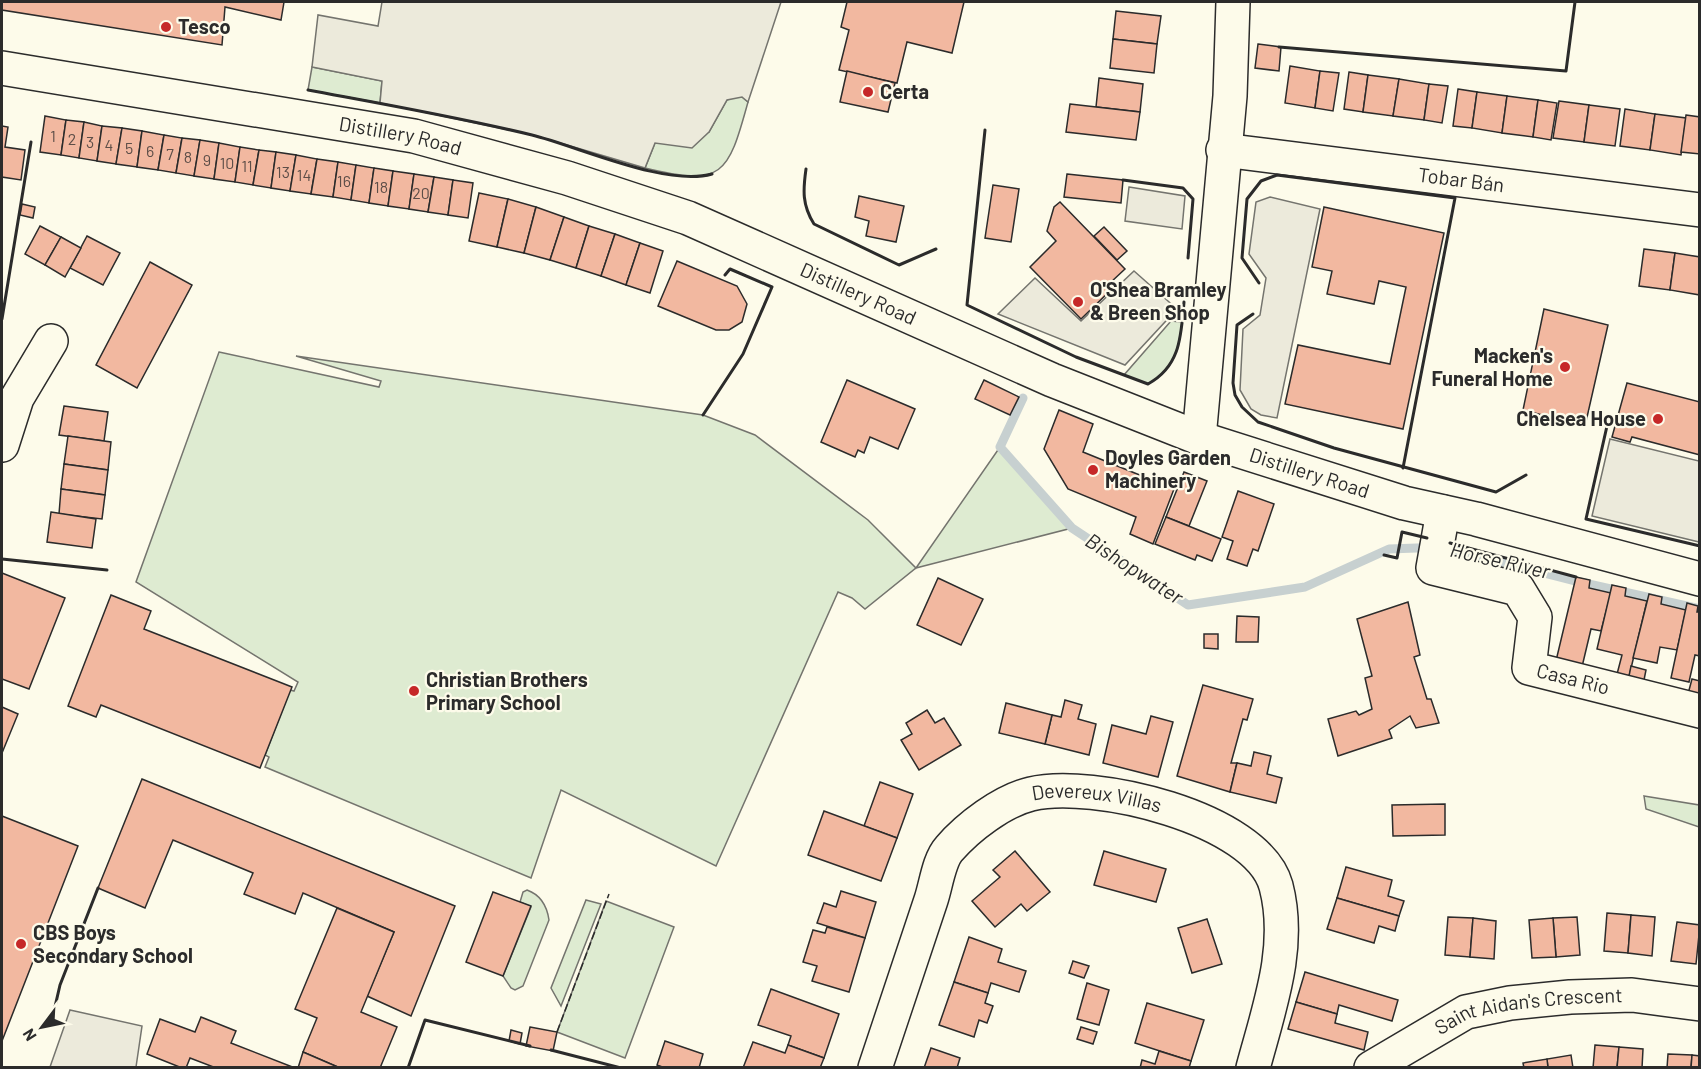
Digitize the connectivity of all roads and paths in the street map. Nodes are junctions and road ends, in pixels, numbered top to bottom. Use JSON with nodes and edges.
{"nodes":[{"id":1,"x":1233,"y":2,"type":"edge"},
{"id":2,"x":2,"y":68,"type":"edge"},
{"id":3,"x":1223,"y":150,"type":"junction"},
{"id":4,"x":1700,"y":210,"type":"edge"},
{"id":5,"x":51,"y":341,"type":"dead end"},
{"id":6,"x":1199,"y":438,"type":"junction"},
{"id":7,"x":2,"y":445,"type":"edge"},
{"id":8,"x":1438,"y":539,"type":"junction"},
{"id":9,"x":1700,"y":579,"type":"edge"},
{"id":10,"x":1700,"y":711,"type":"edge"},
{"id":11,"x":1700,"y":1004,"type":"edge"},
{"id":12,"x":875,"y":1068,"type":"edge"},
{"id":13,"x":1253,"y":1068,"type":"edge"},
{"id":14,"x":1371,"y":1068,"type":"edge"}],
"edges":[{"from":1,"to":3,"type":"street"},
{"from":2,"to":6,"type":"street","name":"Distillery Road"},
{"from":3,"to":4,"type":"street","name":"Tobar Bán"},
{"from":3,"to":6,"type":"street"},
{"from":5,"to":7,"type":"street"},
{"from":6,"to":8,"type":"street","name":"Distillery Road"},
{"from":8,"to":9,"type":"street","name":"Distillery Road"},
{"from":8,"to":10,"type":"street","name":"Casa Rio"},
{"from":11,"to":14,"type":"street","name":"Saint Aidan's Crescent"},
{"from":12,"to":13,"type":"street","name":"Devereux Villas"}]}
